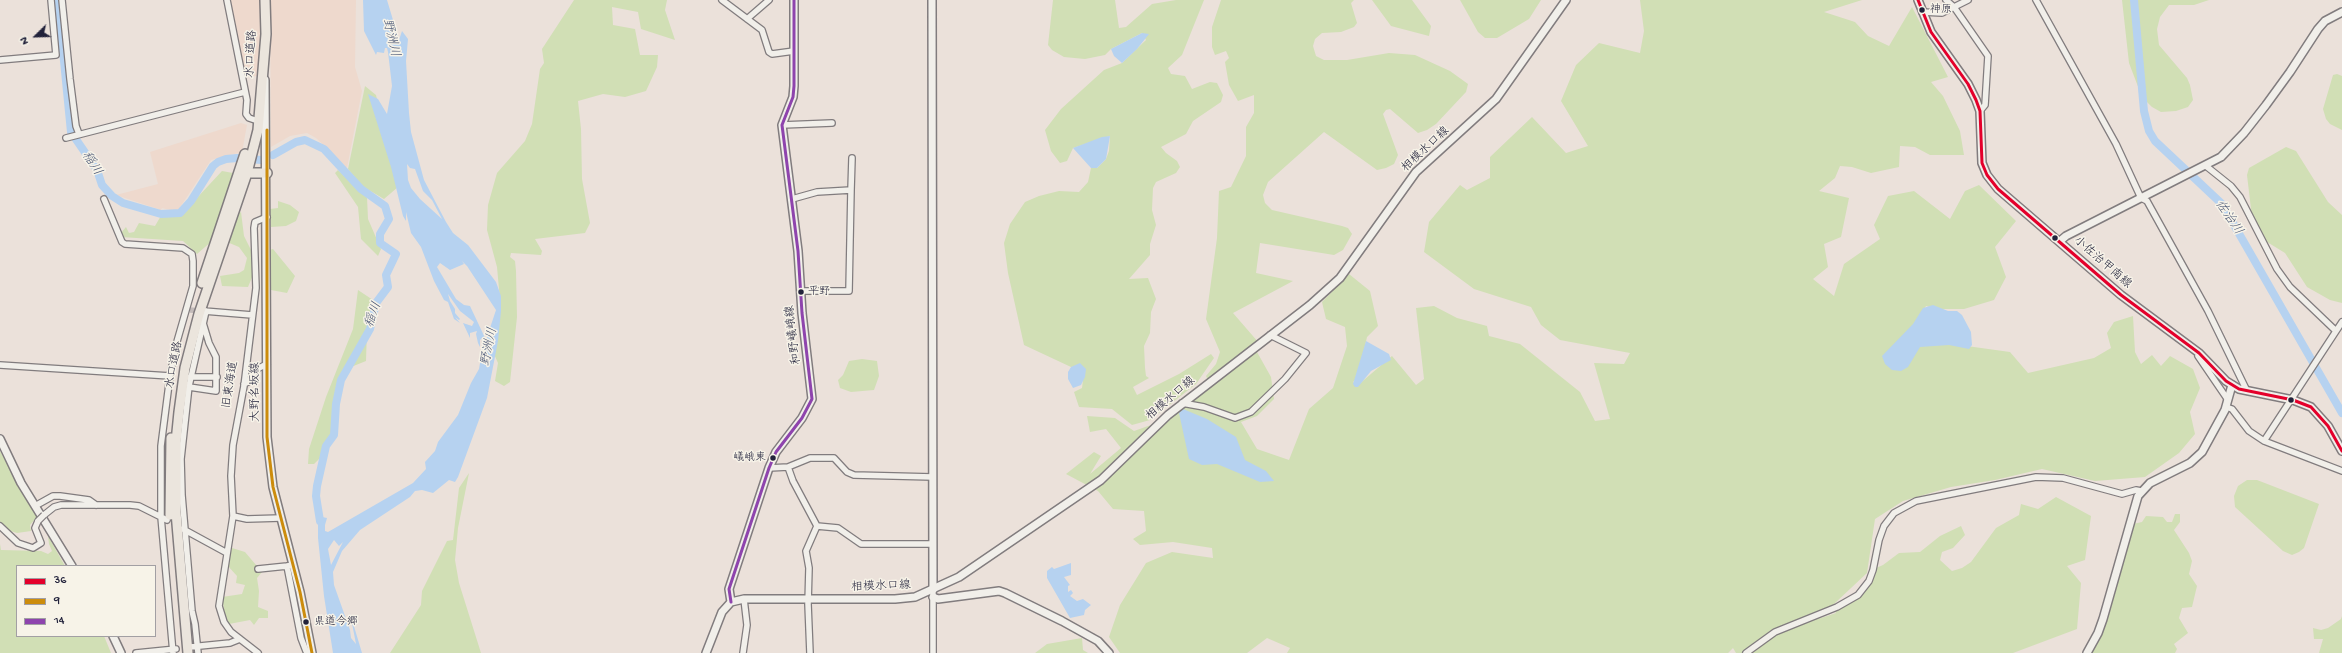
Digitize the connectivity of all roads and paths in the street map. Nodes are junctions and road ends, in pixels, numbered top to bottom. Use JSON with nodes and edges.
{"nodes":[{"id":1,"x":52,"y":0,"type":"edge"},
{"id":2,"x":62,"y":0,"type":"edge"},
{"id":3,"x":227,"y":0,"type":"edge"},
{"id":4,"x":265,"y":0,"type":"edge"},
{"id":5,"x":722,"y":0,"type":"edge"},
{"id":6,"x":769,"y":0,"type":"edge"},
{"id":7,"x":794,"y":0,"type":"edge"},
{"id":8,"x":932,"y":0,"type":"edge"},
{"id":9,"x":1566,"y":0,"type":"edge"},
{"id":10,"x":1918,"y":0,"type":"edge"},
{"id":11,"x":1946,"y":0,"type":"edge"},
{"id":12,"x":1968,"y":0,"type":"edge"},
{"id":13,"x":2036,"y":0,"type":"edge"},
{"id":14,"x":1954,"y":8,"type":"junction"},
{"id":15,"x":1922,"y":12,"type":"junction"},
{"id":16,"x":2342,"y":12,"type":"edge"},
{"id":17,"x":266,"y":19,"type":"junction"},
{"id":18,"x":747,"y":19,"type":"junction"},
{"id":19,"x":794,"y":51,"type":"junction"},
{"id":20,"x":0,"y":60,"type":"edge"},
{"id":21,"x":264,"y":62,"type":"junction"},
{"id":22,"x":245,"y":92,"type":"junction"},
{"id":23,"x":1980,"y":111,"type":"junction"},
{"id":24,"x":257,"y":113,"type":"junction"},
{"id":25,"x":832,"y":123,"type":"dead end"},
{"id":26,"x":782,"y":125,"type":"junction"},
{"id":27,"x":78,"y":135,"type":"junction"},
{"id":28,"x":68,"y":138,"type":"dead end"},
{"id":29,"x":852,"y":158,"type":"dead end"},
{"id":30,"x":2206,"y":166,"type":"junction"},
{"id":31,"x":246,"y":167,"type":"junction"},
{"id":32,"x":267,"y":173,"type":"junction"},
{"id":33,"x":851,"y":190,"type":"junction"},
{"id":34,"x":2141,"y":198,"type":"junction"},
{"id":35,"x":104,"y":199,"type":"dead end"},
{"id":36,"x":792,"y":199,"type":"junction"},
{"id":37,"x":267,"y":217,"type":"junction"},
{"id":38,"x":2060,"y":241,"type":"junction"},
{"id":39,"x":800,"y":291,"type":"junction"},
{"id":40,"x":252,"y":315,"type":"junction"},
{"id":41,"x":203,"y":322,"type":"junction"},
{"id":42,"x":2342,"y":322,"type":"edge"},
{"id":43,"x":2336,"y":331,"type":"junction"},
{"id":44,"x":1270,"y":335,"type":"junction"},
{"id":45,"x":2199,"y":353,"type":"junction"},
{"id":46,"x":267,"y":364,"type":"junction"},
{"id":47,"x":0,"y":365,"type":"edge"},
{"id":48,"x":170,"y":376,"type":"junction"},
{"id":49,"x":190,"y":377,"type":"junction"},
{"id":50,"x":217,"y":377,"type":"junction"},
{"id":51,"x":244,"y":384,"type":"junction"},
{"id":52,"x":2232,"y":385,"type":"junction"},
{"id":53,"x":189,"y":387,"type":"junction"},
{"id":54,"x":2247,"y":391,"type":"junction"},
{"id":55,"x":2293,"y":400,"type":"junction"},
{"id":56,"x":1182,"y":403,"type":"junction"},
{"id":57,"x":2227,"y":404,"type":"junction"},
{"id":58,"x":0,"y":440,"type":"edge"},
{"id":59,"x":2264,"y":441,"type":"junction"},
{"id":60,"x":2342,"y":451,"type":"edge"},
{"id":61,"x":788,"y":467,"type":"junction"},
{"id":62,"x":769,"y":468,"type":"junction"},
{"id":63,"x":2342,"y":471,"type":"edge"},
{"id":64,"x":933,"y":477,"type":"junction"},
{"id":65,"x":2141,"y":491,"type":"junction"},
{"id":66,"x":96,"y":505,"type":"junction"},
{"id":67,"x":35,"y":506,"type":"junction"},
{"id":68,"x":233,"y":516,"type":"junction"},
{"id":69,"x":161,"y":517,"type":"junction"},
{"id":70,"x":281,"y":518,"type":"junction"},
{"id":71,"x":167,"y":520,"type":"dead end"},
{"id":72,"x":0,"y":526,"type":"edge"},
{"id":73,"x":816,"y":526,"type":"junction"},
{"id":74,"x":183,"y":529,"type":"junction"},
{"id":75,"x":933,"y":544,"type":"junction"},
{"id":76,"x":227,"y":553,"type":"junction"},
{"id":77,"x":71,"y":565,"type":"edge"},
{"id":78,"x":290,"y":566,"type":"junction"},
{"id":79,"x":258,"y":569,"type":"dead end"},
{"id":80,"x":933,"y":594,"type":"junction"},
{"id":81,"x":809,"y":598,"type":"junction"},
{"id":82,"x":744,"y":599,"type":"junction"},
{"id":83,"x":731,"y":602,"type":"junction"},
{"id":84,"x":113,"y":637,"type":"edge"},
{"id":85,"x":240,"y":639,"type":"junction"},
{"id":86,"x":189,"y":650,"type":"edge"},
{"id":87,"x":198,"y":650,"type":"edge"},
{"id":88,"x":176,"y":651,"type":"edge"},
{"id":89,"x":121,"y":653,"type":"edge"},
{"id":90,"x":136,"y":653,"type":"edge"},
{"id":91,"x":258,"y":653,"type":"edge"},
{"id":92,"x":312,"y":653,"type":"edge"},
{"id":93,"x":706,"y":653,"type":"edge"},
{"id":94,"x":743,"y":653,"type":"edge"},
{"id":95,"x":810,"y":653,"type":"edge"},
{"id":96,"x":933,"y":653,"type":"edge"},
{"id":97,"x":1109,"y":653,"type":"edge"},
{"id":98,"x":1746,"y":653,"type":"edge"},
{"id":99,"x":2087,"y":653,"type":"edge"}],
"edges":[{"from":1,"to":20,"type":"street"},
{"from":2,"to":27,"type":"street"},
{"from":3,"to":22,"type":"street"},
{"from":4,"to":17,"type":"highway"},
{"from":5,"to":18,"type":"street"},
{"from":6,"to":18,"type":"street"},
{"from":7,"to":19,"type":"main road","name":"和野嶬峨線"},
{"from":8,"to":64,"type":"main road"},
{"from":9,"to":44,"type":"main road","name":"相模水口線"},
{"from":10,"to":15,"type":"main road","name":"小佐治甲南線"},
{"from":11,"to":14,"type":"street"},
{"from":12,"to":14,"type":"street"},
{"from":13,"to":34,"type":"street"},
{"from":14,"to":15,"type":"street"},
{"from":14,"to":23,"type":"street"},
{"from":15,"to":23,"type":"main road","name":"小佐治甲南線"},
{"from":16,"to":30,"type":"main road"},
{"from":17,"to":21,"type":"highway","name":"水口道路"},
{"from":17,"to":24,"type":"highway","name":"水口道路"},
{"from":18,"to":19,"type":"street"},
{"from":19,"to":26,"type":"main road","name":"和野嶬峨線"},
{"from":21,"to":24,"type":"highway","name":"水口道路"},
{"from":21,"to":24,"type":"main road","name":"大野名坂線"},
{"from":22,"to":24,"type":"street"},
{"from":22,"to":27,"type":"street"},
{"from":23,"to":38,"type":"main road","name":"小佐治甲南線"},
{"from":24,"to":31,"type":"highway","name":"水口道路"},
{"from":24,"to":32,"type":"main road","name":"大野名坂線"},
{"from":25,"to":26,"type":"street"},
{"from":26,"to":36,"type":"main road","name":"和野嶬峨線"},
{"from":27,"to":28,"type":"street"},
{"from":29,"to":33,"type":"street"},
{"from":30,"to":34,"type":"main road"},
{"from":30,"to":43,"type":"street"},
{"from":31,"to":32,"type":"highway"},
{"from":31,"to":86,"type":"highway","name":"水口道路"},
{"from":31,"to":88,"type":"highway","name":"水口道路"},
{"from":32,"to":37,"type":"main road","name":"大野名坂線"},
{"from":33,"to":36,"type":"street"},
{"from":33,"to":39,"type":"street"},
{"from":34,"to":38,"type":"main road"},
{"from":34,"to":54,"type":"street"},
{"from":35,"to":48,"type":"street"},
{"from":36,"to":39,"type":"main road","name":"和野嶬峨線"},
{"from":37,"to":40,"type":"street","name":"旧東海道"},
{"from":37,"to":46,"type":"main road","name":"大野名坂線"},
{"from":38,"to":45,"type":"main road","name":"小佐治甲南線"},
{"from":39,"to":62,"type":"main road","name":"和野嶬峨線"},
{"from":40,"to":41,"type":"street"},
{"from":40,"to":51,"type":"street","name":"旧東海道"},
{"from":41,"to":49,"type":"street"},
{"from":41,"to":50,"type":"street"},
{"from":42,"to":43,"type":"street"},
{"from":43,"to":55,"type":"street"},
{"from":44,"to":56,"type":"main road","name":"相模水口線"},
{"from":44,"to":56,"type":"street"},
{"from":45,"to":52,"type":"main road","name":"小佐治甲南線"},
{"from":45,"to":57,"type":"street"},
{"from":46,"to":51,"type":"street"},
{"from":46,"to":70,"type":"main road","name":"大野名坂線"},
{"from":47,"to":48,"type":"street"},
{"from":48,"to":69,"type":"street"},
{"from":49,"to":50,"type":"street"},
{"from":49,"to":53,"type":"street"},
{"from":50,"to":53,"type":"street"},
{"from":51,"to":68,"type":"street","name":"旧東海道"},
{"from":52,"to":54,"type":"main road","name":"小佐治甲南線"},
{"from":52,"to":57,"type":"main road"},
{"from":53,"to":74,"type":"street"},
{"from":54,"to":55,"type":"main road","name":"小佐治甲南線"},
{"from":55,"to":59,"type":"street"},
{"from":55,"to":60,"type":"main road","name":"小佐治甲南線"},
{"from":56,"to":80,"type":"main road","name":"相模水口線"},
{"from":57,"to":59,"type":"street"},
{"from":57,"to":65,"type":"main road"},
{"from":58,"to":67,"type":"main road"},
{"from":59,"to":63,"type":"street"},
{"from":61,"to":62,"type":"street"},
{"from":61,"to":64,"type":"street"},
{"from":61,"to":73,"type":"street"},
{"from":62,"to":83,"type":"main road","name":"和野嶬峨線"},
{"from":64,"to":75,"type":"main road"},
{"from":65,"to":98,"type":"street"},
{"from":65,"to":99,"type":"main road"},
{"from":66,"to":67,"type":"street"},
{"from":66,"to":69,"type":"street"},
{"from":66,"to":72,"type":"street","bridge":true},
{"from":67,"to":77,"type":"main road"},
{"from":68,"to":70,"type":"street"},
{"from":68,"to":76,"type":"street","name":"旧東海道"},
{"from":69,"to":71,"type":"street"},
{"from":69,"to":88,"type":"street"},
{"from":70,"to":78,"type":"main road","name":"大野名坂線"},
{"from":73,"to":75,"type":"street"},
{"from":73,"to":81,"type":"street"},
{"from":74,"to":76,"type":"street"},
{"from":74,"to":87,"type":"street"},
{"from":75,"to":80,"type":"main road"},
{"from":76,"to":85,"type":"street","name":"旧東海道"},
{"from":78,"to":79,"type":"street"},
{"from":78,"to":92,"type":"main road","name":"大野名坂線"},
{"from":80,"to":81,"type":"main road","name":"相模水口線"},
{"from":80,"to":96,"type":"street"},
{"from":80,"to":97,"type":"main road"},
{"from":81,"to":82,"type":"main road","name":"相模水口線"},
{"from":81,"to":95,"type":"street"},
{"from":82,"to":83,"type":"main road","name":"相模水口線"},
{"from":82,"to":94,"type":"street"},
{"from":83,"to":93,"type":"main road"},
{"from":84,"to":89,"type":"main road"},
{"from":85,"to":87,"type":"street"},
{"from":85,"to":91,"type":"street","name":"旧東海道"},
{"from":86,"to":87,"type":"street"},
{"from":88,"to":90,"type":"street"}]}
